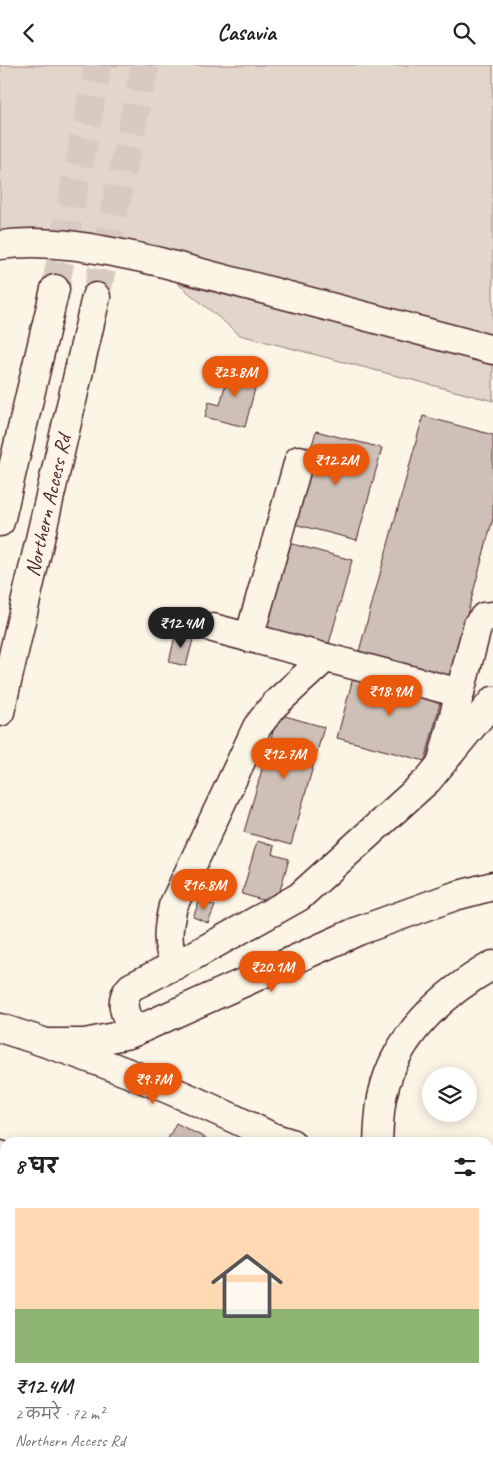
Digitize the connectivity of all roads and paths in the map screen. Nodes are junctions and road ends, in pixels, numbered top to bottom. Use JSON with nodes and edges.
{"nodes":[{"id":1,"x":0,"y":245,"type":"edge"},
{"id":2,"x":56,"y":289,"type":"tunnel mouth"},
{"id":3,"x":96,"y":297,"type":"tunnel mouth"},
{"id":4,"x":493,"y":350,"type":"edge"},
{"id":5,"x":298,"y":460,"type":"dead end"},
{"id":6,"x":0,"y":522,"type":"edge"},
{"id":7,"x":493,"y":616,"type":"edge"},
{"id":8,"x":213,"y":628,"type":"dead end"},
{"id":9,"x":250,"y":638,"type":"junction"},
{"id":10,"x":326,"y":657,"type":"junction"},
{"id":11,"x":460,"y":693,"type":"junction"},
{"id":12,"x":493,"y":701,"type":"edge"},
{"id":13,"x":0,"y":712,"type":"edge"},
{"id":14,"x":441,"y":766,"type":"junction"},
{"id":15,"x":493,"y":886,"type":"edge"},
{"id":16,"x":176,"y":965,"type":"junction"},
{"id":17,"x":493,"y":965,"type":"edge"},
{"id":18,"x":0,"y":1028,"type":"edge"},
{"id":19,"x":134,"y":1032,"type":"junction"},
{"id":20,"x":47,"y":1043,"type":"junction"},
{"id":21,"x":273,"y":1137,"type":"edge"},
{"id":22,"x":379,"y":1137,"type":"edge"}],
"edges":[{"from":1,"to":4,"type":"main road"},
{"from":2,"to":6,"type":"main road","name":"Northern Access Rd"},
{"from":3,"to":13,"type":"main road","name":"Northern Access Rd"},
{"from":5,"to":9,"type":"main road"},
{"from":7,"to":11,"type":"main road"},
{"from":8,"to":9,"type":"main road"},
{"from":9,"to":10,"type":"main road"},
{"from":10,"to":11,"type":"main road"},
{"from":10,"to":16,"type":"main road"},
{"from":11,"to":14,"type":"main road"},
{"from":12,"to":14,"type":"main road"},
{"from":14,"to":16,"type":"main road"},
{"from":15,"to":19,"type":"main road"},
{"from":16,"to":19,"type":"main road"},
{"from":17,"to":22,"type":"main road"},
{"from":18,"to":20,"type":"main road"},
{"from":19,"to":20,"type":"main road"},
{"from":20,"to":21,"type":"main road"}]}
